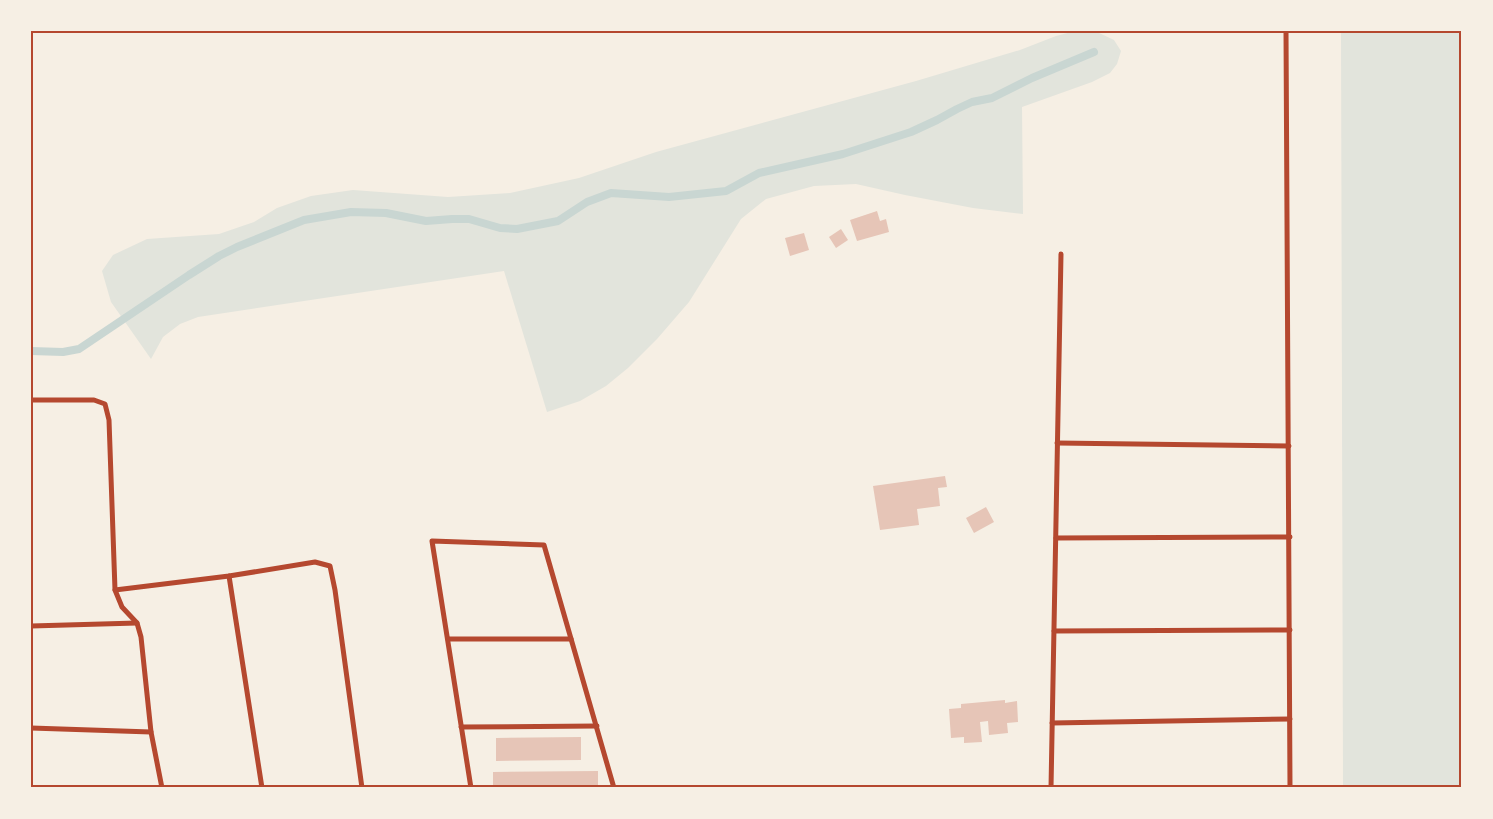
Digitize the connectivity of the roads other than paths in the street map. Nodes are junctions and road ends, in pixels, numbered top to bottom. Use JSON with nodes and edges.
{"nodes":[{"id":1,"x":1286,"y":31,"type":"edge"},
{"id":2,"x":1061,"y":254,"type":"dead end"},
{"id":3,"x":31,"y":400,"type":"edge"},
{"id":4,"x":1057,"y":443,"type":"junction"},
{"id":5,"x":1289,"y":446,"type":"junction"},
{"id":6,"x":1290,"y":536,"type":"junction"},
{"id":7,"x":1056,"y":538,"type":"junction"},
{"id":8,"x":229,"y":576,"type":"junction"},
{"id":9,"x":114,"y":590,"type":"junction"},
{"id":10,"x":137,"y":623,"type":"junction"},
{"id":11,"x":31,"y":626,"type":"edge"},
{"id":12,"x":1290,"y":630,"type":"junction"},
{"id":13,"x":1054,"y":631,"type":"junction"},
{"id":14,"x":448,"y":639,"type":"junction"},
{"id":15,"x":571,"y":639,"type":"junction"},
{"id":16,"x":1290,"y":720,"type":"junction"},
{"id":17,"x":1052,"y":723,"type":"junction"},
{"id":18,"x":597,"y":726,"type":"junction"},
{"id":19,"x":461,"y":727,"type":"junction"},
{"id":20,"x":31,"y":728,"type":"edge"},
{"id":21,"x":151,"y":732,"type":"junction"},
{"id":22,"x":162,"y":788,"type":"edge"},
{"id":23,"x":262,"y":788,"type":"edge"},
{"id":24,"x":362,"y":788,"type":"edge"},
{"id":25,"x":471,"y":788,"type":"edge"},
{"id":26,"x":614,"y":788,"type":"edge"},
{"id":27,"x":1051,"y":788,"type":"edge"},
{"id":28,"x":1290,"y":788,"type":"edge"}],
"edges":[{"from":1,"to":5,"type":"street"},
{"from":2,"to":4,"type":"street"},
{"from":3,"to":9,"type":"street"},
{"from":4,"to":5,"type":"street"},
{"from":4,"to":7,"type":"street"},
{"from":5,"to":6,"type":"street"},
{"from":6,"to":7,"type":"street"},
{"from":6,"to":12,"type":"street"},
{"from":7,"to":13,"type":"street"},
{"from":8,"to":9,"type":"street"},
{"from":8,"to":23,"type":"street"},
{"from":8,"to":24,"type":"street"},
{"from":9,"to":10,"type":"street"},
{"from":10,"to":11,"type":"street"},
{"from":10,"to":21,"type":"street"},
{"from":12,"to":13,"type":"street"},
{"from":12,"to":16,"type":"street"},
{"from":13,"to":17,"type":"street"},
{"from":14,"to":15,"type":"street"},
{"from":14,"to":15,"type":"street"},
{"from":14,"to":19,"type":"street"},
{"from":15,"to":18,"type":"street"},
{"from":16,"to":17,"type":"street"},
{"from":16,"to":28,"type":"street"},
{"from":17,"to":27,"type":"street"},
{"from":18,"to":19,"type":"street"},
{"from":18,"to":26,"type":"street"},
{"from":19,"to":25,"type":"street"},
{"from":20,"to":21,"type":"street"},
{"from":21,"to":22,"type":"street"}]}
